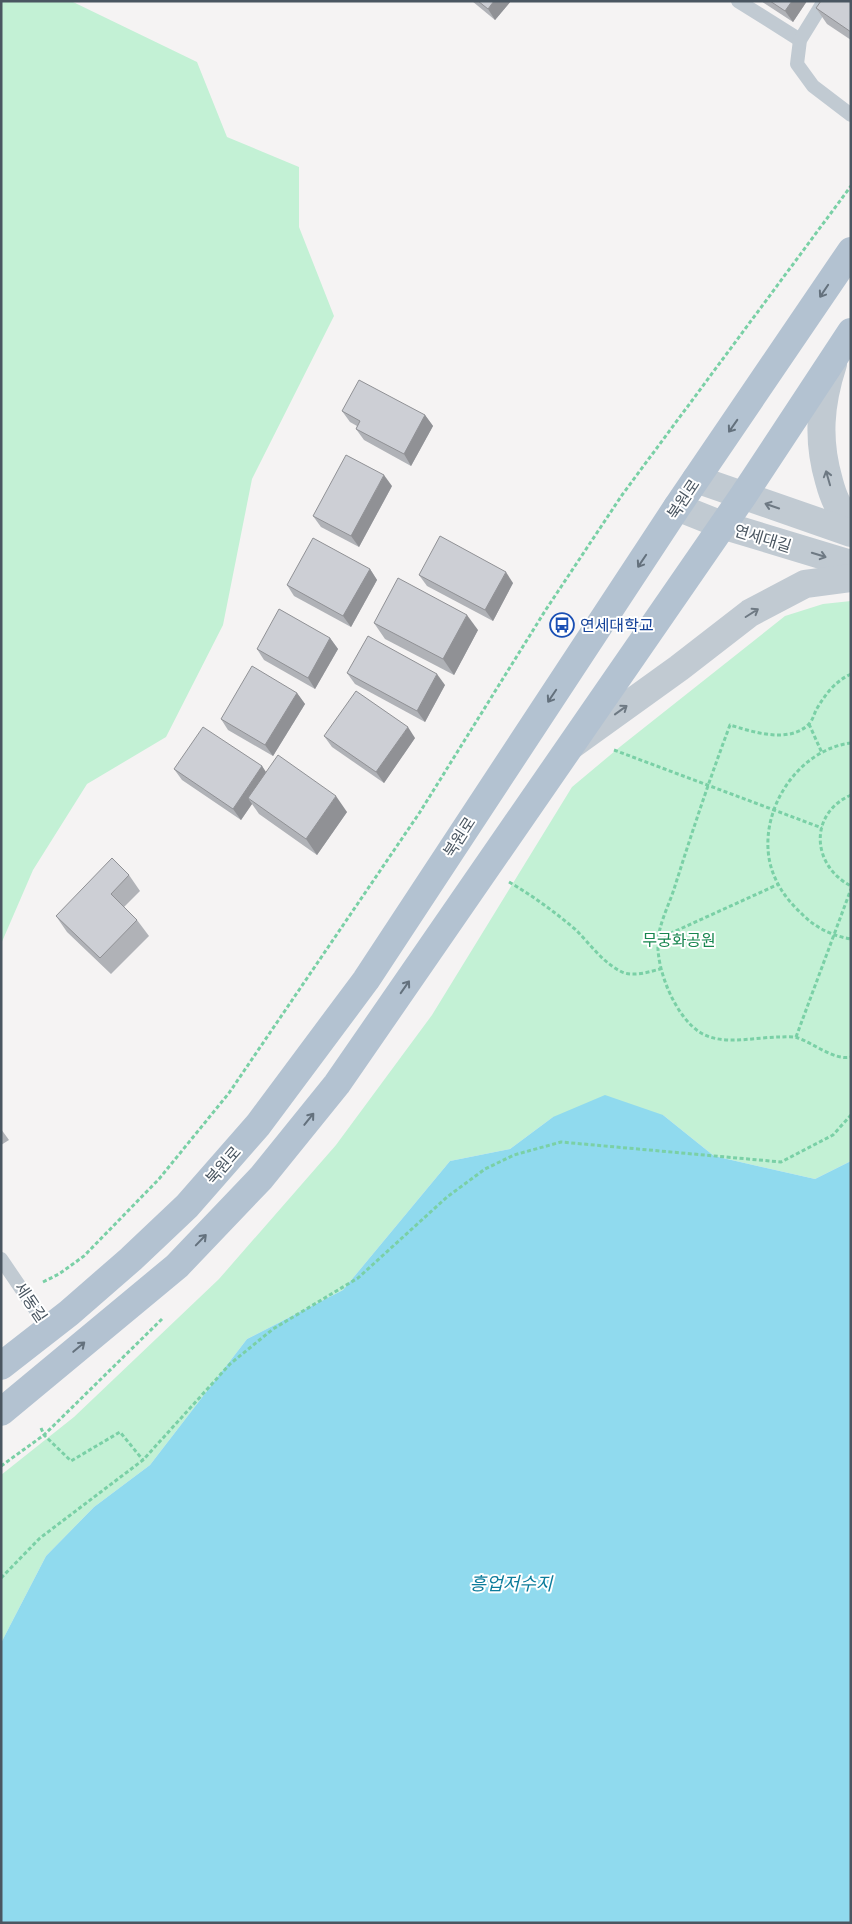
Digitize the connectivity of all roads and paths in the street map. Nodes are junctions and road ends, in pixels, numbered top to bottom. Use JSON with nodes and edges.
{"nodes":[{"id":1,"x":738,"y":1,"type":"edge"},
{"id":2,"x":824,"y":1,"type":"edge"},
{"id":3,"x":800,"y":40,"type":"junction"},
{"id":4,"x":851,"y":115,"type":"edge"},
{"id":5,"x":851,"y":186,"type":"edge"},
{"id":6,"x":851,"y":251,"type":"edge"},
{"id":7,"x":844,"y":342,"type":"edge"},
{"id":8,"x":696,"y":479,"type":"junction"},
{"id":9,"x":743,"y":496,"type":"junction"},
{"id":10,"x":678,"y":507,"type":"junction"},
{"id":11,"x":851,"y":520,"type":"edge"},
{"id":12,"x":722,"y":525,"type":"junction"},
{"id":13,"x":851,"y":533,"type":"edge"},
{"id":14,"x":851,"y":564,"type":"edge"},
{"id":15,"x":851,"y":578,"type":"edge"},
{"id":16,"x":851,"y":674,"type":"edge"},
{"id":17,"x":809,"y":724,"type":"junction"},
{"id":18,"x":851,"y":743,"type":"edge"},
{"id":19,"x":607,"y":747,"type":"dead end"},
{"id":20,"x":567,"y":748,"type":"junction"},
{"id":21,"x":822,"y":753,"type":"junction"},
{"id":22,"x":707,"y":786,"type":"junction"},
{"id":23,"x":851,"y":796,"type":"edge"},
{"id":24,"x":774,"y":810,"type":"junction"},
{"id":25,"x":822,"y":828,"type":"junction"},
{"id":26,"x":507,"y":881,"type":"dead end"},
{"id":27,"x":779,"y":884,"type":"junction"},
{"id":28,"x":851,"y":888,"type":"edge"},
{"id":29,"x":833,"y":934,"type":"junction"},
{"id":30,"x":658,"y":939,"type":"junction"},
{"id":31,"x":851,"y":939,"type":"edge"},
{"id":32,"x":660,"y":969,"type":"junction"},
{"id":33,"x":796,"y":1037,"type":"junction"},
{"id":34,"x":851,"y":1058,"type":"edge"},
{"id":35,"x":851,"y":1115,"type":"edge"},
{"id":36,"x":1,"y":1259,"type":"edge"},
{"id":37,"x":20,"y":1285,"type":"junction"},
{"id":38,"x":48,"y":1328,"type":"junction"},
{"id":39,"x":1,"y":1366,"type":"edge"},
{"id":40,"x":42,"y":1378,"type":"junction"},
{"id":41,"x":1,"y":1412,"type":"edge"},
{"id":42,"x":41,"y":1428,"type":"dead end"},
{"id":43,"x":143,"y":1460,"type":"junction"},
{"id":44,"x":1,"y":1578,"type":"edge"}],
"edges":[{"from":1,"to":3,"type":"lane"},
{"from":2,"to":3,"type":"lane"},
{"from":3,"to":4,"type":"lane"},
{"from":5,"to":37,"type":"path"},
{"from":6,"to":8,"type":"main road","name":"북원로","one_way":true},
{"from":7,"to":9,"type":"main road"},
{"from":11,"to":7,"type":"street","one_way":true},
{"from":8,"to":9,"type":"street","name":"연세대길"},
{"from":8,"to":10,"type":"main road","name":"북원로"},
{"from":9,"to":12,"type":"main road"},
{"from":13,"to":9,"type":"street","name":"연세대길","one_way":true},
{"from":10,"to":12,"type":"street","name":"연세대길"},
{"from":10,"to":38,"type":"main road","name":"북원로","one_way":true},
{"from":12,"to":14,"type":"street","name":"연세대길","one_way":true},
{"from":12,"to":20,"type":"main road"},
{"from":20,"to":15,"type":"street","one_way":true},
{"from":16,"to":17,"type":"path"},
{"from":17,"to":21,"type":"path"},
{"from":17,"to":22,"type":"path"},
{"from":18,"to":21,"type":"path"},
{"from":19,"to":22,"type":"path"},
{"from":40,"to":20,"type":"main road","one_way":true},
{"from":21,"to":24,"type":"path"},
{"from":22,"to":24,"type":"path"},
{"from":22,"to":30,"type":"path"},
{"from":23,"to":25,"type":"path"},
{"from":24,"to":25,"type":"path"},
{"from":24,"to":27,"type":"path"},
{"from":25,"to":28,"type":"path"},
{"from":26,"to":32,"type":"path"},
{"from":27,"to":29,"type":"path"},
{"from":27,"to":30,"type":"path"},
{"from":28,"to":29,"type":"path"},
{"from":29,"to":31,"type":"path"},
{"from":29,"to":33,"type":"path"},
{"from":30,"to":32,"type":"path"},
{"from":32,"to":33,"type":"path"},
{"from":33,"to":34,"type":"path"},
{"from":35,"to":43,"type":"path"},
{"from":36,"to":37,"type":"lane","name":"세동길"},
{"from":37,"to":38,"type":"lane","name":"세동길"},
{"from":38,"to":39,"type":"main road","name":"북원로"},
{"from":38,"to":40,"type":"main road","name":"세동길"},
{"from":40,"to":41,"type":"main road"},
{"from":42,"to":43,"type":"path","bridge":true},
{"from":43,"to":44,"type":"path"}]}
